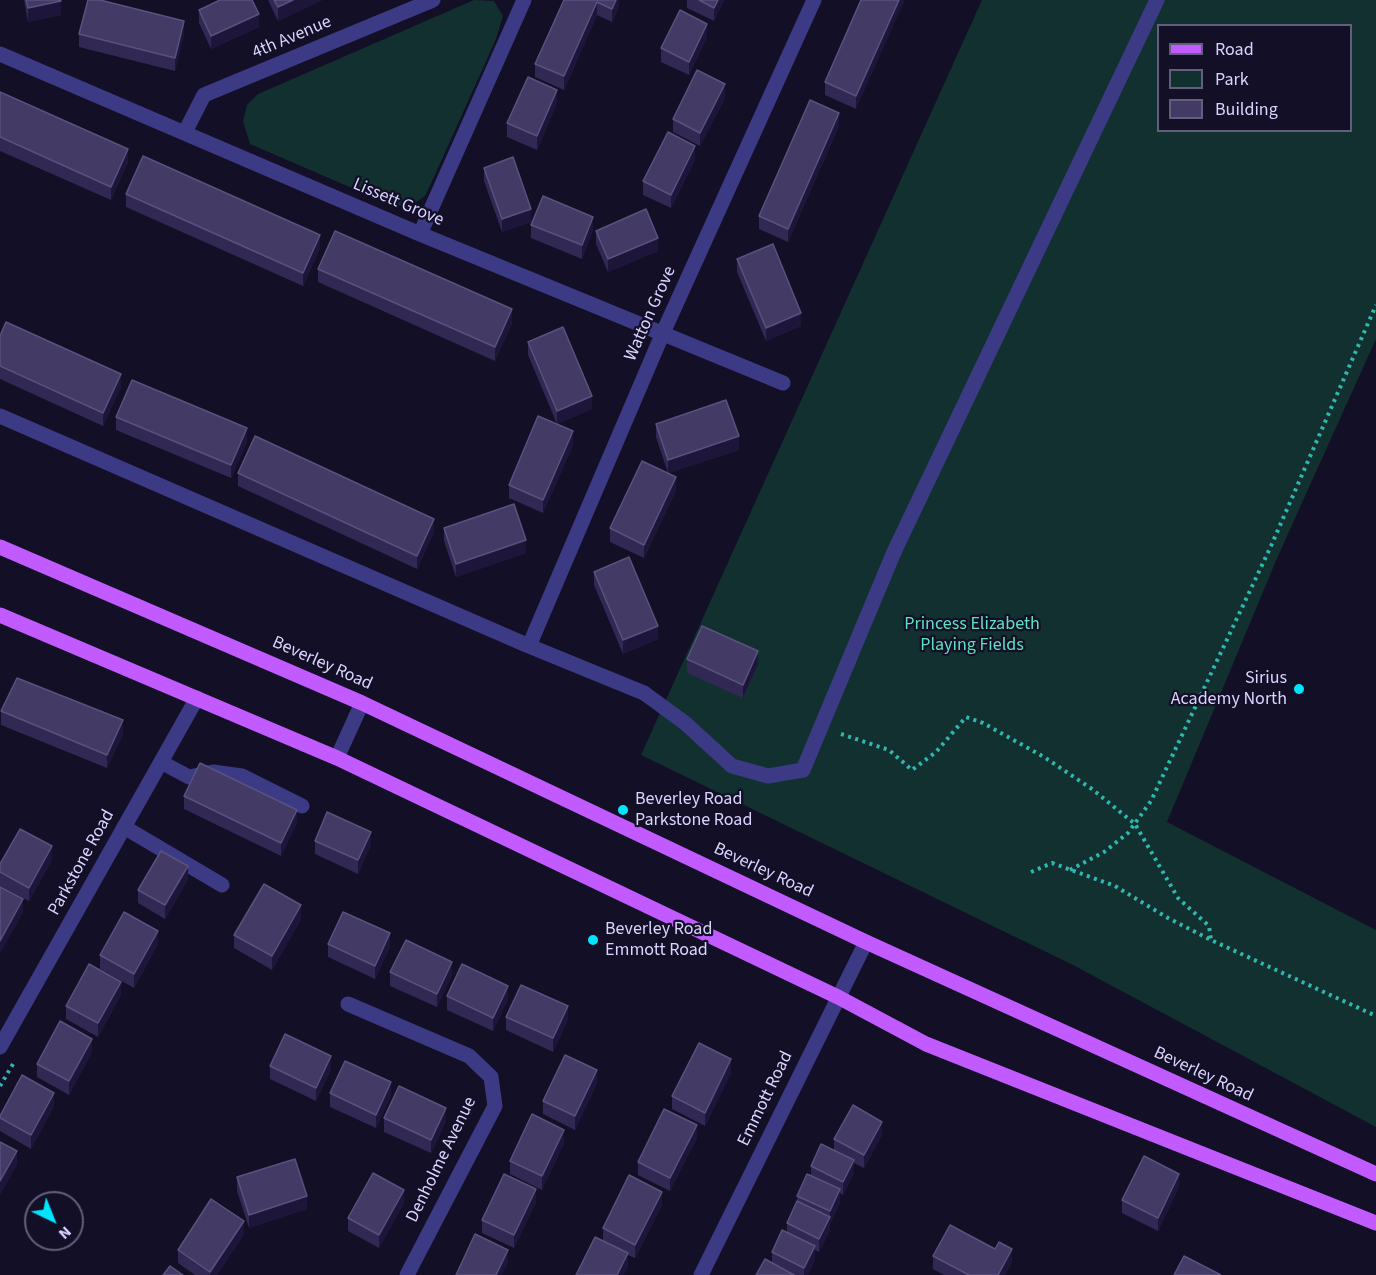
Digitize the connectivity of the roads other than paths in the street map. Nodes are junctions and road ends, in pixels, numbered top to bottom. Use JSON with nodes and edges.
{"nodes":[{"id":1,"x":433,"y":0,"type":"edge"},
{"id":2,"x":524,"y":0,"type":"edge"},
{"id":3,"x":814,"y":0,"type":"edge"},
{"id":4,"x":1156,"y":0,"type":"edge"},
{"id":5,"x":0,"y":54,"type":"edge"},
{"id":6,"x":185,"y":132,"type":"junction"},
{"id":7,"x":420,"y":234,"type":"junction"},
{"id":8,"x":662,"y":335,"type":"junction"},
{"id":9,"x":783,"y":383,"type":"dead end"},
{"id":10,"x":0,"y":416,"type":"edge"},
{"id":11,"x":0,"y":547,"type":"edge"},
{"id":12,"x":0,"y":615,"type":"edge"},
{"id":13,"x":529,"y":646,"type":"junction"},
{"id":14,"x":197,"y":698,"type":"junction"},
{"id":15,"x":362,"y":703,"type":"junction"},
{"id":16,"x":337,"y":758,"type":"junction"},
{"id":17,"x":161,"y":762,"type":"junction"},
{"id":18,"x":302,"y":806,"type":"dead end"},
{"id":19,"x":124,"y":827,"type":"junction"},
{"id":20,"x":222,"y":885,"type":"dead end"},
{"id":21,"x":867,"y":942,"type":"junction"},
{"id":22,"x":838,"y":997,"type":"junction"},
{"id":23,"x":348,"y":1004,"type":"dead end"},
{"id":24,"x":0,"y":1047,"type":"edge"},
{"id":25,"x":1376,"y":1174,"type":"edge"},
{"id":26,"x":1376,"y":1223,"type":"edge"},
{"id":27,"x":407,"y":1275,"type":"edge"},
{"id":28,"x":701,"y":1275,"type":"edge"}],
"edges":[{"from":1,"to":6,"type":"street","name":"4th Avenue"},
{"from":2,"to":7,"type":"street"},
{"from":3,"to":8,"type":"street","name":"Watton Grove"},
{"from":4,"to":13,"type":"street"},
{"from":5,"to":6,"type":"street","name":"Lissett Grove"},
{"from":6,"to":7,"type":"street","name":"Lissett Grove"},
{"from":7,"to":8,"type":"street","name":"Lissett Grove"},
{"from":8,"to":9,"type":"street","name":"Lissett Grove"},
{"from":8,"to":13,"type":"street","name":"Watton Grove"},
{"from":10,"to":13,"type":"street"},
{"from":11,"to":15,"type":"main road","name":"Beverley Road"},
{"from":12,"to":14,"type":"main road"},
{"from":14,"to":16,"type":"main road"},
{"from":14,"to":17,"type":"street","name":"Parkstone Road"},
{"from":15,"to":16,"type":"street"},
{"from":15,"to":21,"type":"main road","name":"Beverley Road"},
{"from":16,"to":22,"type":"main road"},
{"from":17,"to":18,"type":"street"},
{"from":17,"to":19,"type":"street","name":"Parkstone Road"},
{"from":19,"to":20,"type":"street"},
{"from":19,"to":24,"type":"street","name":"Parkstone Road"},
{"from":21,"to":22,"type":"street","name":"Emmott Road"},
{"from":21,"to":25,"type":"main road","name":"Beverley Road"},
{"from":22,"to":26,"type":"main road"},
{"from":22,"to":28,"type":"street","name":"Emmott Road"},
{"from":23,"to":27,"type":"street","name":"Denholme Avenue"}]}
